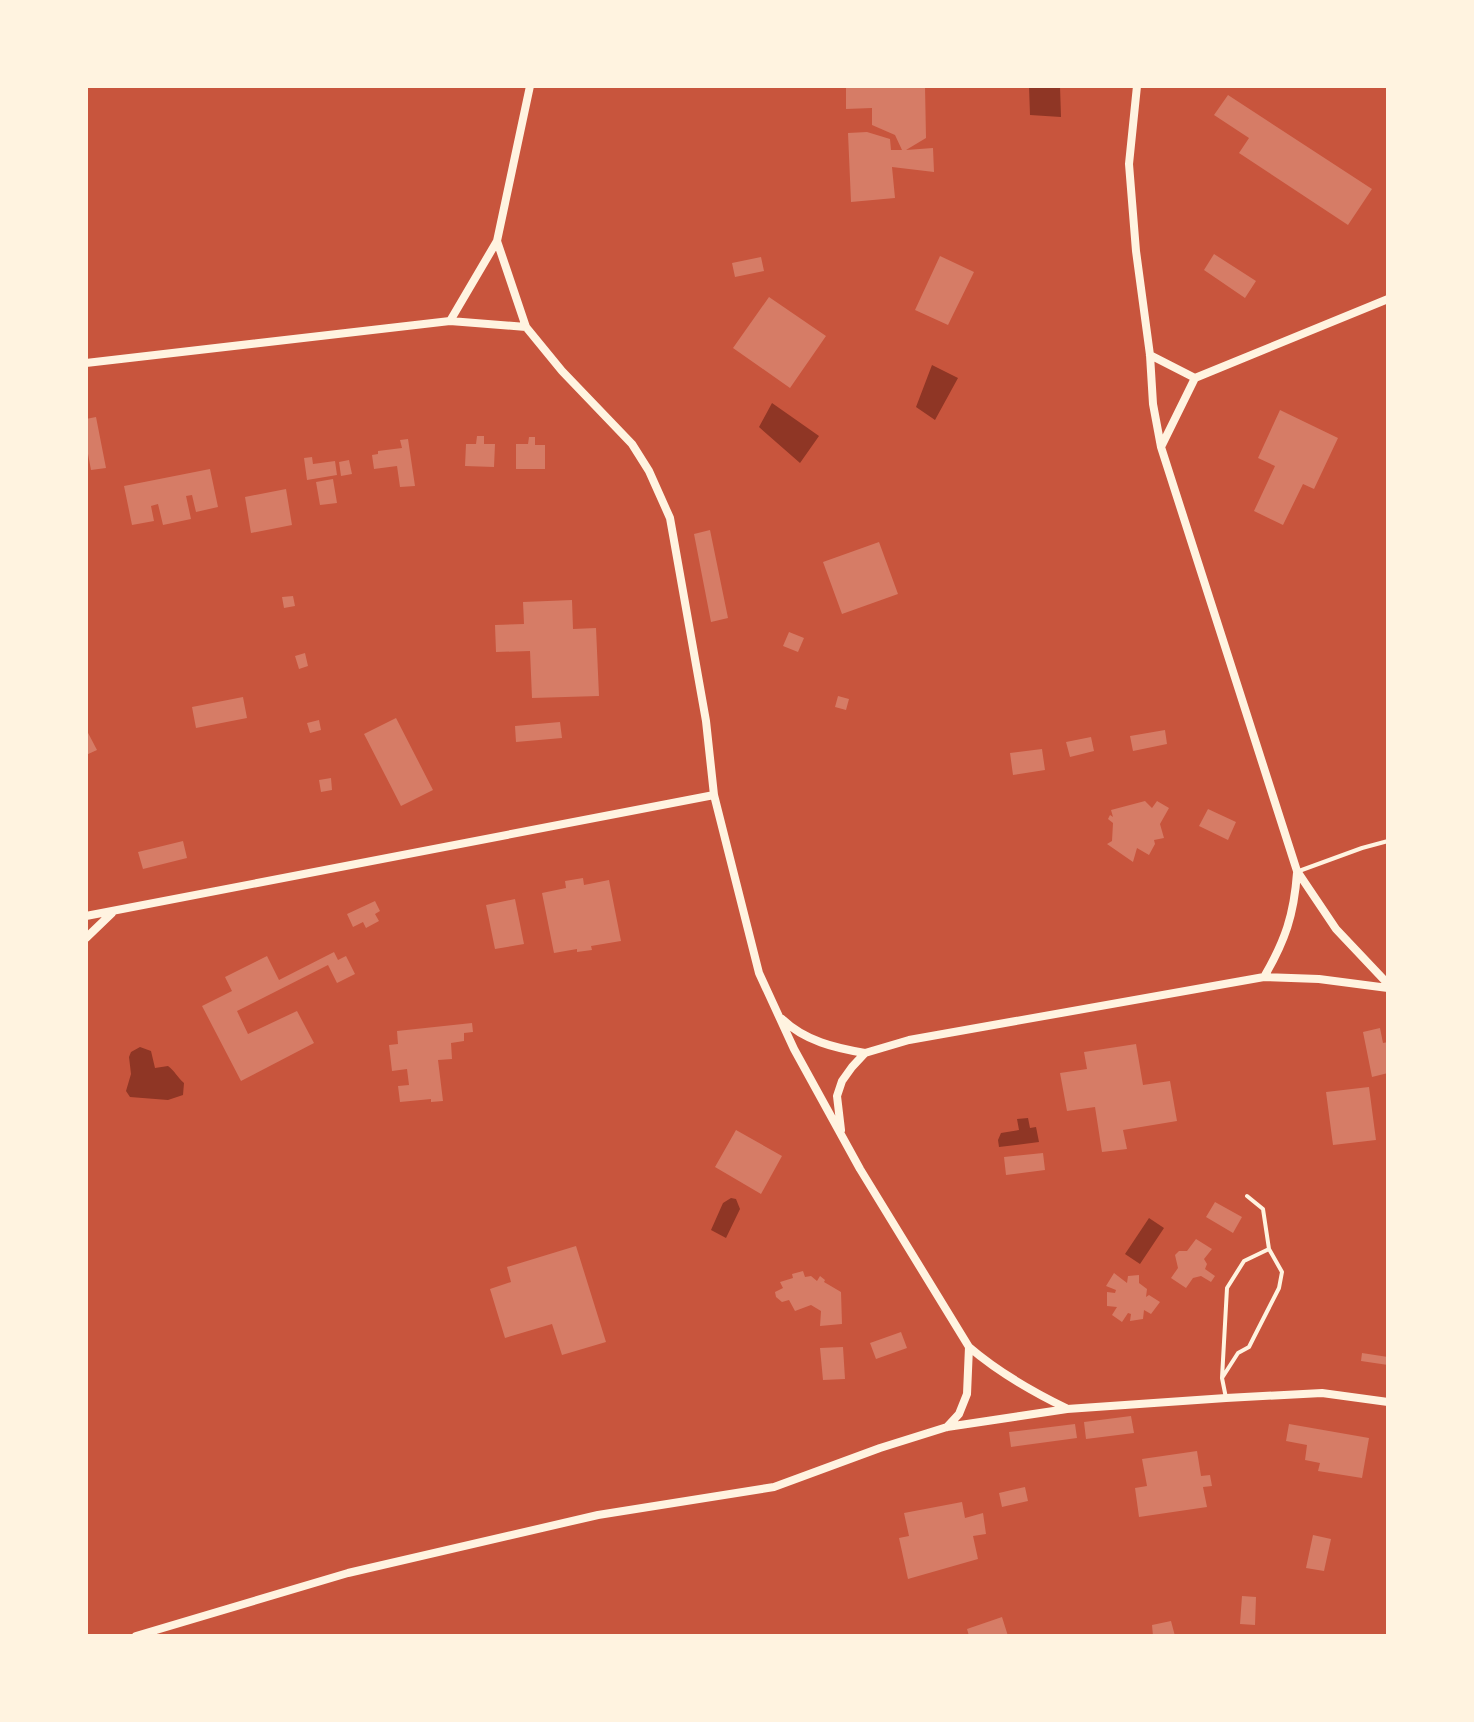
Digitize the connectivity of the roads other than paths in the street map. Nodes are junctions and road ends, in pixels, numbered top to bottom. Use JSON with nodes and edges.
{"nodes":[{"id":1,"x":530,"y":86,"type":"edge"},
{"id":2,"x":1137,"y":86,"type":"edge"},
{"id":3,"x":497,"y":241,"type":"junction"},
{"id":4,"x":1388,"y":299,"type":"edge"},
{"id":5,"x":450,"y":321,"type":"junction"},
{"id":6,"x":526,"y":327,"type":"junction"},
{"id":7,"x":1150,"y":355,"type":"junction"},
{"id":8,"x":86,"y":363,"type":"edge"},
{"id":9,"x":1195,"y":378,"type":"junction"},
{"id":10,"x":1161,"y":447,"type":"junction"},
{"id":11,"x":714,"y":795,"type":"junction"},
{"id":12,"x":1388,"y":841,"type":"edge"},
{"id":13,"x":1297,"y":871,"type":"junction"},
{"id":14,"x":113,"y":912,"type":"junction"},
{"id":15,"x":86,"y":916,"type":"edge"},
{"id":16,"x":86,"y":938,"type":"edge"},
{"id":17,"x":1264,"y":977,"type":"junction"},
{"id":18,"x":1388,"y":986,"type":"edge"},
{"id":19,"x":776,"y":1013,"type":"junction"},
{"id":20,"x":865,"y":1053,"type":"junction"},
{"id":21,"x":841,"y":1135,"type":"junction"},
{"id":22,"x":1247,"y":1196,"type":"dead end"},
{"id":23,"x":1269,"y":1249,"type":"junction"},
{"id":24,"x":969,"y":1347,"type":"junction"},
{"id":25,"x":1222,"y":1378,"type":"junction"},
{"id":26,"x":1226,"y":1398,"type":"junction"},
{"id":27,"x":1388,"y":1402,"type":"edge"},
{"id":28,"x":1067,"y":1409,"type":"junction"},
{"id":29,"x":947,"y":1427,"type":"junction"},
{"id":30,"x":136,"y":1636,"type":"edge"}],
"edges":[{"from":1,"to":3,"type":"street"},
{"from":2,"to":7,"type":"street"},
{"from":3,"to":5,"type":"street"},
{"from":3,"to":6,"type":"street"},
{"from":4,"to":9,"type":"street"},
{"from":5,"to":6,"type":"street"},
{"from":5,"to":8,"type":"street"},
{"from":6,"to":11,"type":"street"},
{"from":7,"to":9,"type":"street"},
{"from":7,"to":10,"type":"street"},
{"from":9,"to":10,"type":"street"},
{"from":10,"to":13,"type":"street"},
{"from":11,"to":14,"type":"street"},
{"from":11,"to":19,"type":"street"},
{"from":12,"to":13,"type":"lane"},
{"from":13,"to":17,"type":"street"},
{"from":13,"to":18,"type":"street"},
{"from":14,"to":15,"type":"street"},
{"from":14,"to":16,"type":"street"},
{"from":17,"to":18,"type":"street"},
{"from":17,"to":20,"type":"street"},
{"from":19,"to":20,"type":"street"},
{"from":19,"to":21,"type":"street"},
{"from":20,"to":21,"type":"street"},
{"from":21,"to":24,"type":"street"},
{"from":22,"to":23,"type":"lane"},
{"from":23,"to":25,"type":"lane"},
{"from":23,"to":25,"type":"lane"},
{"from":24,"to":28,"type":"street"},
{"from":24,"to":29,"type":"street"},
{"from":25,"to":26,"type":"lane"},
{"from":26,"to":27,"type":"street"},
{"from":26,"to":28,"type":"street"},
{"from":28,"to":29,"type":"street"},
{"from":29,"to":30,"type":"street"}]}
